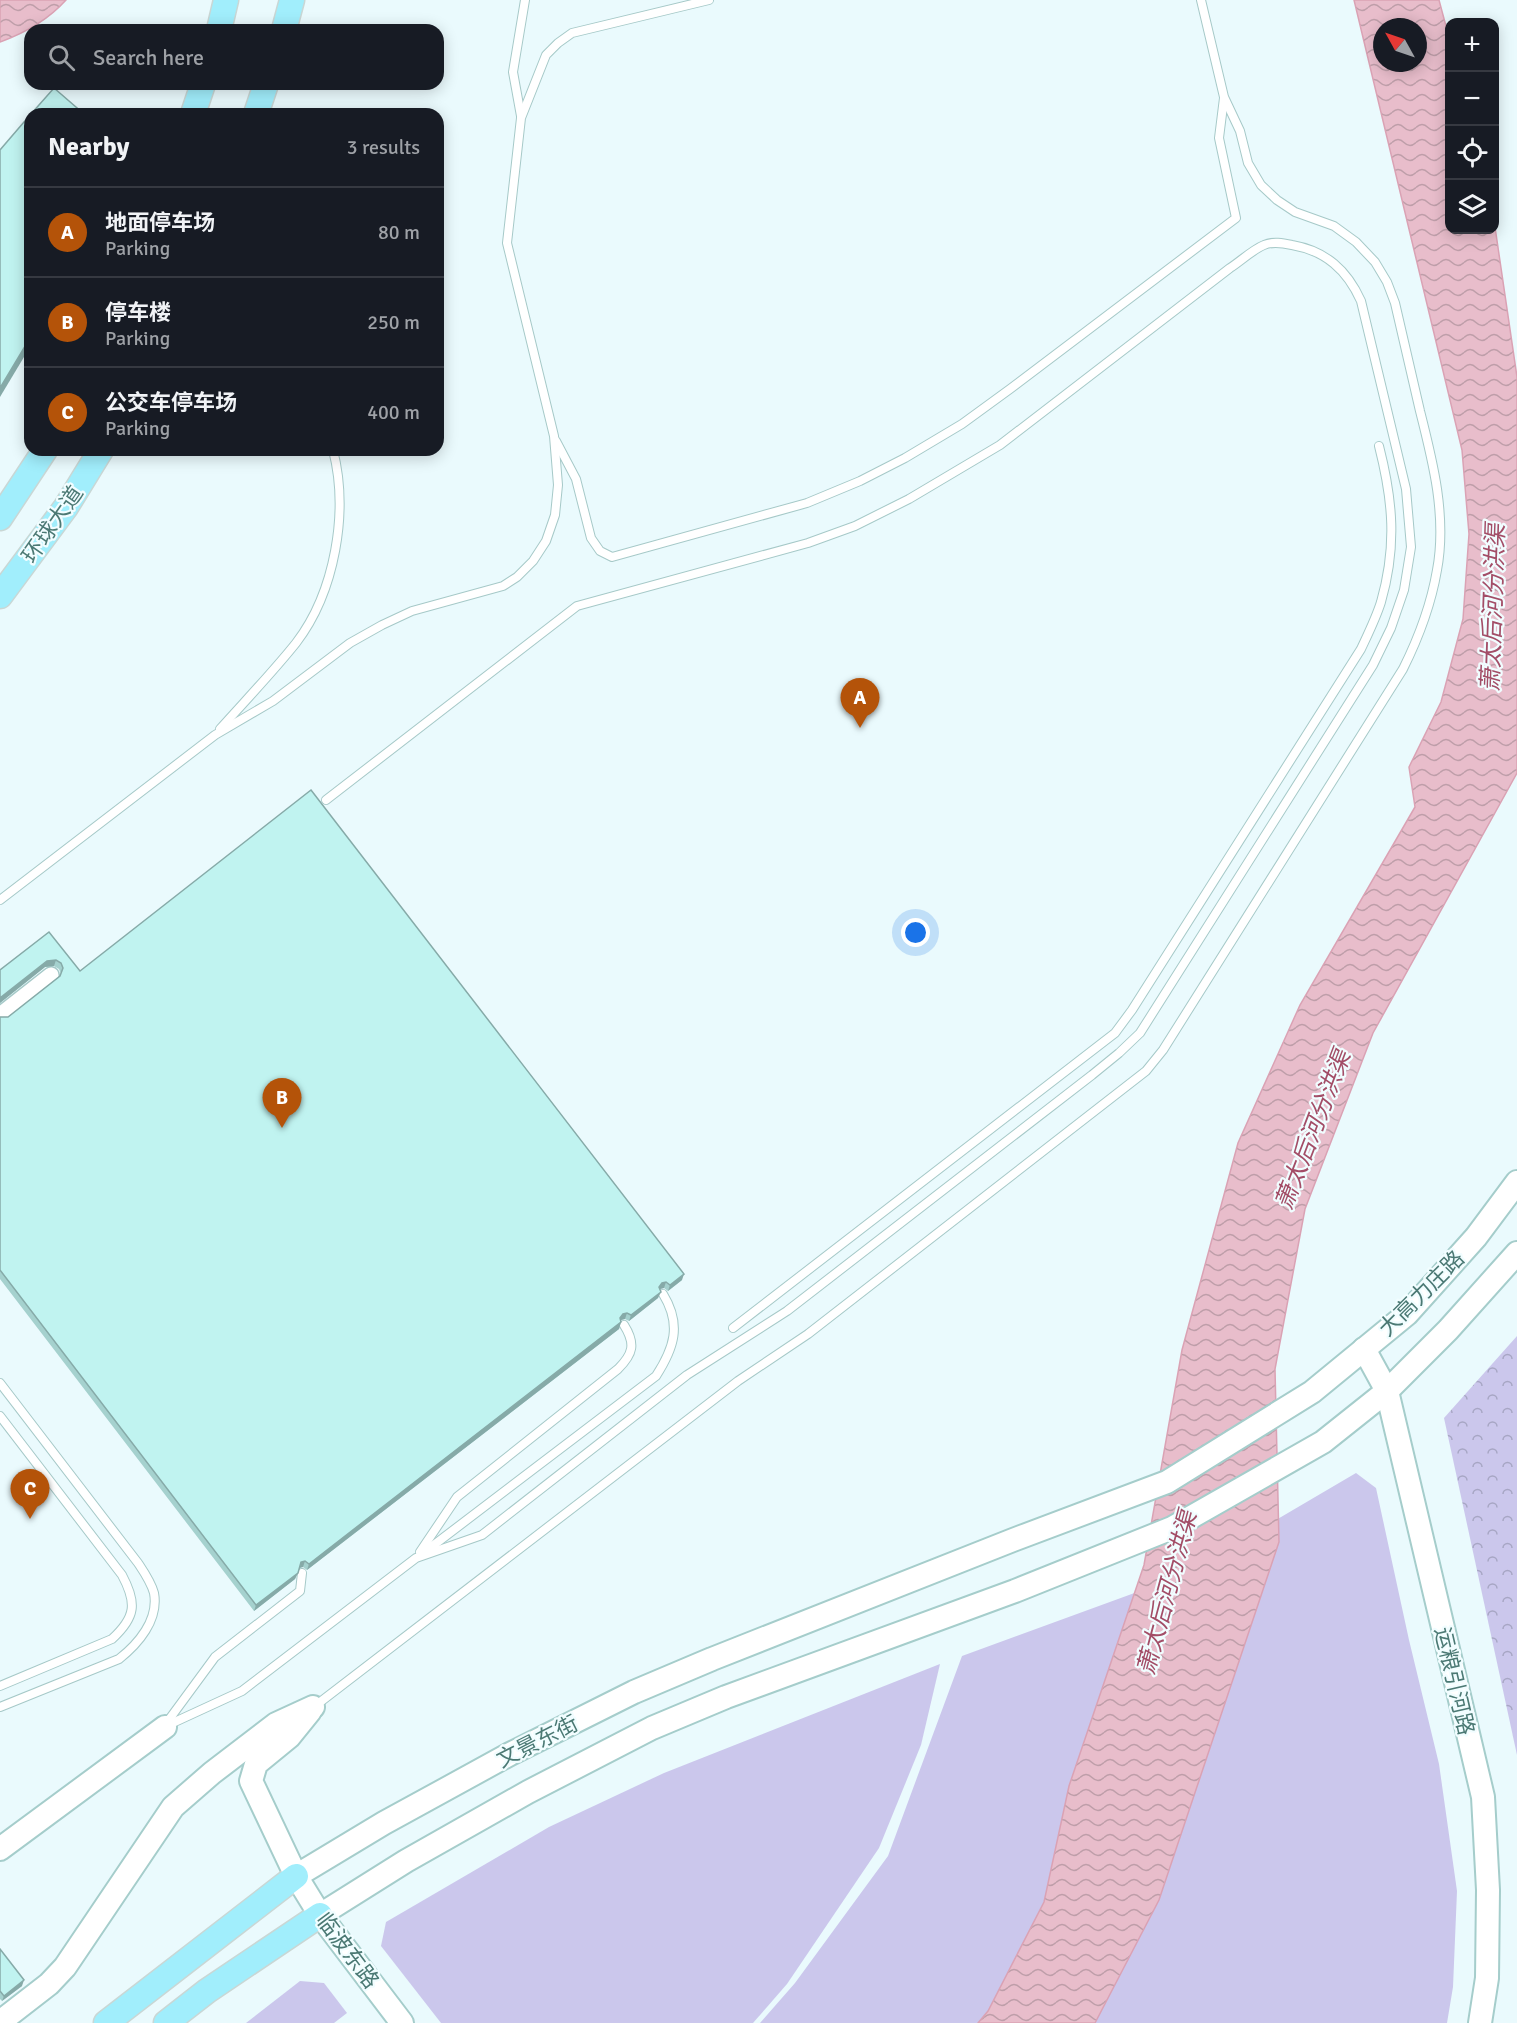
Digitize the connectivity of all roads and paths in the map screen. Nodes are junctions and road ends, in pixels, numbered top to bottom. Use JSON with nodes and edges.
{"nodes":[{"id":1,"x":226,"y":0,"type":"edge"},
{"id":2,"x":292,"y":0,"type":"edge"},
{"id":3,"x":525,"y":0,"type":"edge"},
{"id":4,"x":709,"y":0,"type":"edge"},
{"id":5,"x":1201,"y":0,"type":"edge"},
{"id":6,"x":220,"y":24,"type":"edge"},
{"id":7,"x":286,"y":24,"type":"edge"},
{"id":8,"x":201,"y":90,"type":"edge"},
{"id":9,"x":264,"y":90,"type":"edge"},
{"id":10,"x":1224,"y":96,"type":"junction"},
{"id":11,"x":195,"y":108,"type":"edge"},
{"id":12,"x":258,"y":108,"type":"edge"},
{"id":13,"x":521,"y":118,"type":"junction"},
{"id":14,"x":554,"y":436,"type":"junction"},
{"id":15,"x":1379,"y":446,"type":"dead end"},
{"id":16,"x":41,"y":456,"type":"edge"},
{"id":17,"x":97,"y":456,"type":"edge"},
{"id":18,"x":334,"y":456,"type":"edge"},
{"id":19,"x":0,"y":519,"type":"edge"},
{"id":20,"x":0,"y":596,"type":"edge"},
{"id":21,"x":215,"y":735,"type":"junction"},
{"id":22,"x":326,"y":800,"type":"dead end"},
{"id":23,"x":0,"y":900,"type":"edge"},
{"id":24,"x":51,"y":975,"type":"dead end"},
{"id":25,"x":0,"y":1015,"type":"edge"},
{"id":26,"x":1517,"y":1182,"type":"edge"},
{"id":27,"x":1517,"y":1253,"type":"edge"},
{"id":28,"x":663,"y":1294,"type":"edge"},
{"id":29,"x":624,"y":1324,"type":"dead end"},
{"id":30,"x":733,"y":1328,"type":"dead end"},
{"id":31,"x":1364,"y":1349,"type":"junction"},
{"id":32,"x":0,"y":1383,"type":"edge"},
{"id":33,"x":1387,"y":1391,"type":"junction"},
{"id":34,"x":0,"y":1416,"type":"edge"},
{"id":35,"x":1323,"y":1442,"type":"joint"},
{"id":36,"x":1013,"y":1540,"type":"joint"},
{"id":37,"x":416,"y":1558,"type":"junction"},
{"id":38,"x":302,"y":1573,"type":"edge"},
{"id":39,"x":0,"y":1686,"type":"edge"},
{"id":40,"x":0,"y":1707,"type":"edge"},
{"id":41,"x":313,"y":1707,"type":"junction"},
{"id":42,"x":165,"y":1727,"type":"junction"},
{"id":43,"x":0,"y":1849,"type":"edge"},
{"id":44,"x":296,"y":1876,"type":"junction"},
{"id":45,"x":321,"y":1915,"type":"junction"},
{"id":46,"x":0,"y":2022,"type":"edge"},
{"id":47,"x":106,"y":2023,"type":"edge"},
{"id":48,"x":166,"y":2023,"type":"edge"},
{"id":49,"x":402,"y":2023,"type":"edge"},
{"id":50,"x":1480,"y":2023,"type":"edge"}],
"edges":[{"from":1,"to":6,"type":"main road"},
{"from":2,"to":7,"type":"main road"},
{"from":3,"to":13,"type":"lane"},
{"from":4,"to":13,"type":"lane"},
{"from":5,"to":10,"type":"lane"},
{"from":8,"to":11,"type":"main road"},
{"from":9,"to":12,"type":"main road"},
{"from":10,"to":14,"type":"lane"},
{"from":10,"to":41,"type":"lane"},
{"from":13,"to":14,"type":"lane"},
{"from":14,"to":21,"type":"lane"},
{"from":15,"to":30,"type":"lane"},
{"from":16,"to":19,"type":"main road","name":"环球大道"},
{"from":17,"to":20,"type":"main road","name":"环球大道"},
{"from":18,"to":21,"type":"lane"},
{"from":21,"to":23,"type":"lane"},
{"from":22,"to":37,"type":"lane"},
{"from":24,"to":25,"type":"street"},
{"from":26,"to":31,"type":"main road","name":"大高力庄路"},
{"from":27,"to":33,"type":"main road","name":"大高力庄路"},
{"from":28,"to":37,"type":"lane"},
{"from":29,"to":37,"type":"lane"},
{"from":31,"to":33,"type":"main road","name":"运粮引河路"},
{"from":31,"to":36,"type":"main road","name":"大高力庄路"},
{"from":32,"to":40,"type":"lane"},
{"from":33,"to":35,"type":"main road","name":"大高力庄路"},
{"from":33,"to":50,"type":"main road","name":"运粮引河路"},
{"from":34,"to":39,"type":"lane"},
{"from":35,"to":45,"type":"main road","name":"文景东街"},
{"from":36,"to":44,"type":"main road","name":"文景东街"},
{"from":37,"to":42,"type":"lane"},
{"from":38,"to":42,"type":"lane"},
{"from":41,"to":44,"type":"main road","name":"临波东路"},
{"from":41,"to":46,"type":"main road"},
{"from":42,"to":43,"type":"main road"},
{"from":44,"to":45,"type":"main road","name":"临波东路"},
{"from":44,"to":47,"type":"main road","name":"文景东街"},
{"from":45,"to":48,"type":"main road","name":"文景东街"},
{"from":45,"to":49,"type":"main road","name":"临波东路"}]}
